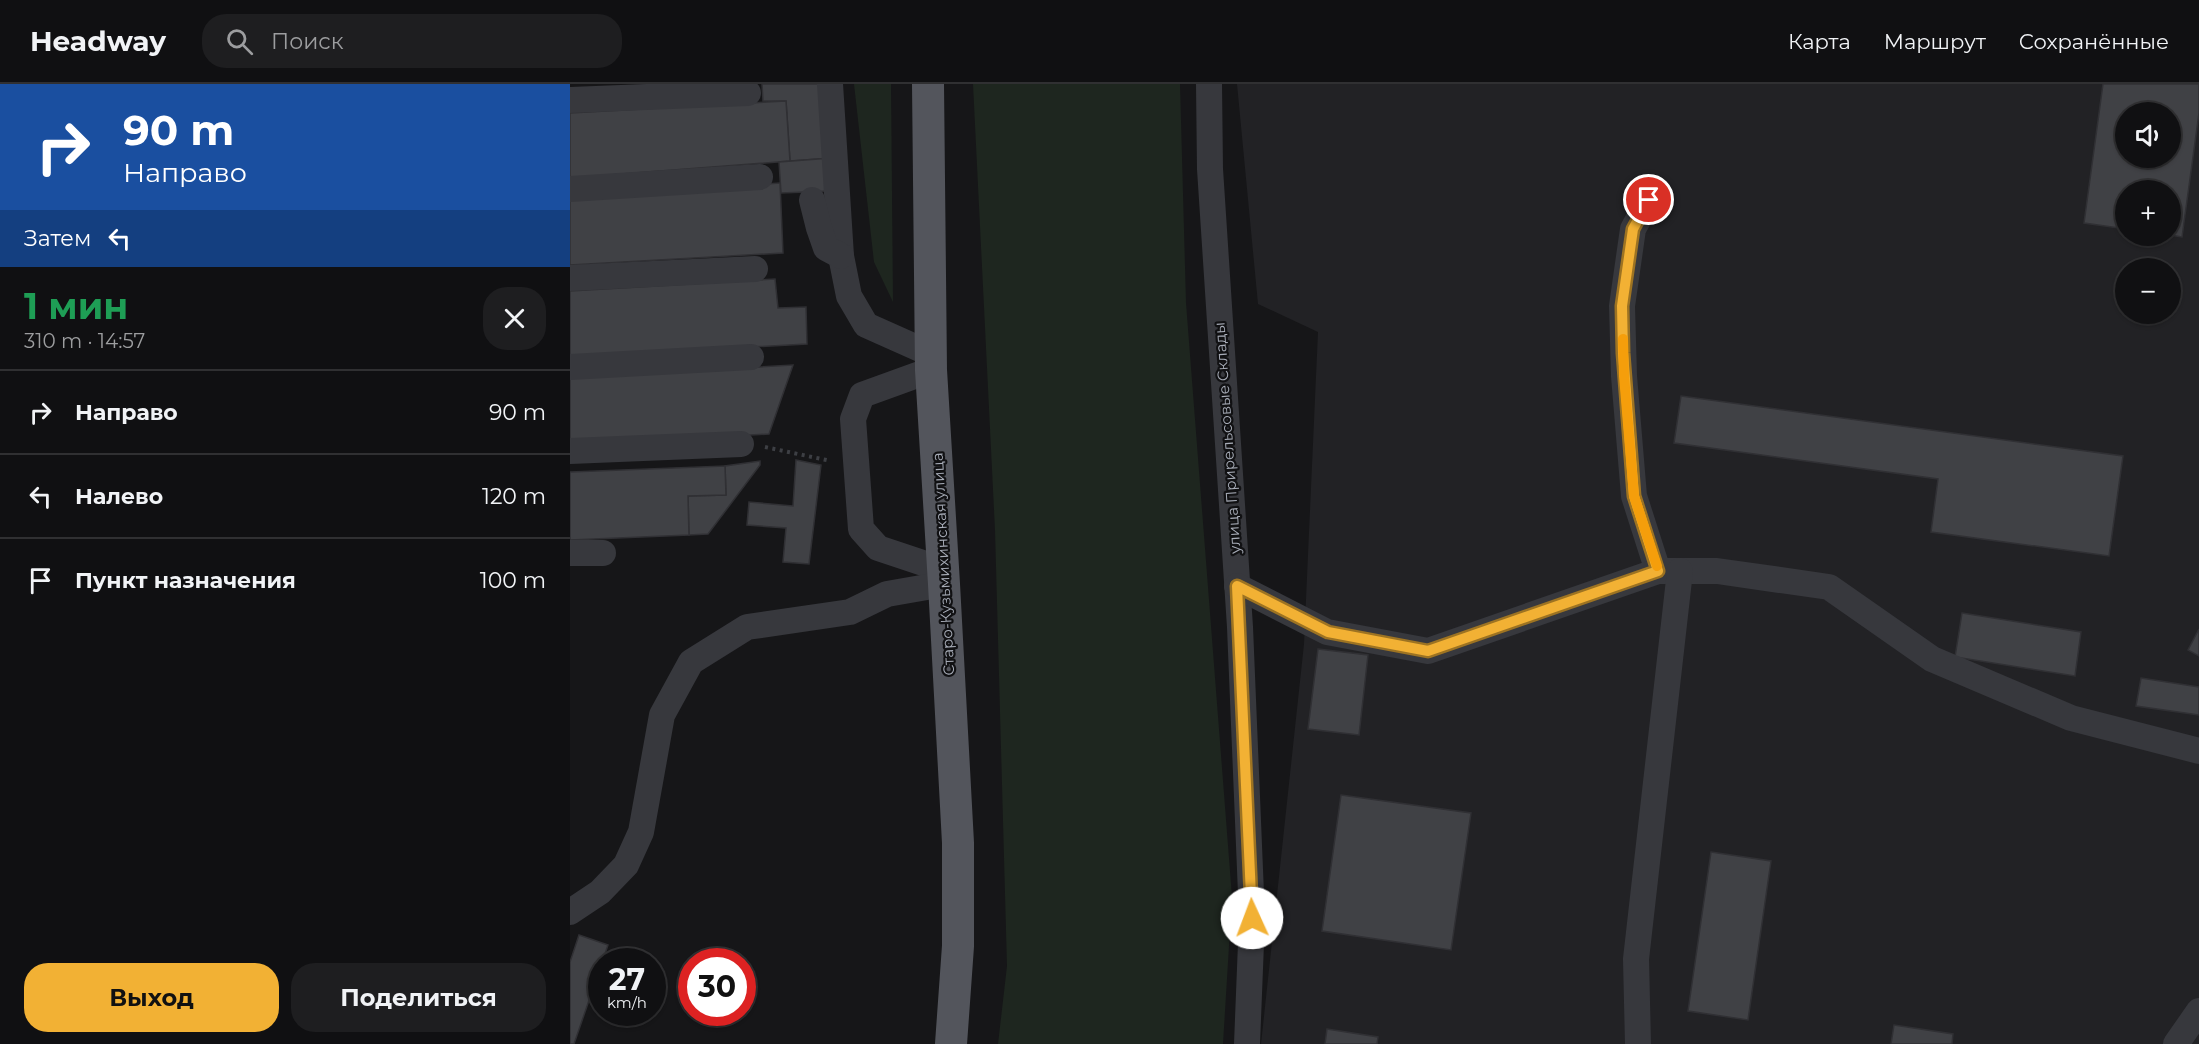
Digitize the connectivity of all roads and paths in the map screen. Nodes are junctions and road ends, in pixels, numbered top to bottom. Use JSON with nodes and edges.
{"nodes":[{"id":1,"x":830,"y":84,"type":"edge"},
{"id":2,"x":928,"y":84,"type":"edge"},
{"id":3,"x":1209,"y":84,"type":"edge"},
{"id":4,"x":748,"y":93,"type":"dead end"},
{"id":5,"x":570,"y":100,"type":"edge"},
{"id":6,"x":760,"y":177,"type":"dead end"},
{"id":7,"x":570,"y":189,"type":"edge"},
{"id":8,"x":1649,"y":200,"type":"dead end"},
{"id":9,"x":812,"y":201,"type":"dead end"},
{"id":10,"x":841,"y":255,"type":"junction"},
{"id":11,"x":755,"y":269,"type":"dead end"},
{"id":12,"x":570,"y":278,"type":"edge"},
{"id":13,"x":751,"y":357,"type":"dead end"},
{"id":14,"x":931,"y":362,"type":"junction"},
{"id":15,"x":570,"y":367,"type":"edge"},
{"id":16,"x":741,"y":444,"type":"joint"},
{"id":17,"x":570,"y":451,"type":"edge"},
{"id":18,"x":857,"y":466,"type":"junction"},
{"id":19,"x":570,"y":553,"type":"edge"},
{"id":20,"x":603,"y":553,"type":"dead end"},
{"id":21,"x":1669,"y":571,"type":"junction"},
{"id":22,"x":944,"y":577,"type":"junction"},
{"id":23,"x":1237,"y":586,"type":"junction"},
{"id":24,"x":2199,"y":751,"type":"edge"},
{"id":25,"x":570,"y":912,"type":"edge"},
{"id":26,"x":2199,"y":1011,"type":"edge"},
{"id":27,"x":951,"y":1044,"type":"edge"},
{"id":28,"x":1247,"y":1044,"type":"edge"},
{"id":29,"x":1638,"y":1044,"type":"edge"},
{"id":30,"x":2176,"y":1044,"type":"edge"}],
"edges":[{"from":1,"to":10,"type":"street"},
{"from":2,"to":14,"type":"main road","name":"Старо-Кузьмихинская улица"},
{"from":3,"to":23,"type":"street","name":"улица Прирельсовые Склады"},
{"from":4,"to":5,"type":"street"},
{"from":6,"to":7,"type":"street"},
{"from":8,"to":21,"type":"street"},
{"from":9,"to":10,"type":"street"},
{"from":10,"to":14,"type":"street"},
{"from":11,"to":12,"type":"street"},
{"from":13,"to":15,"type":"street"},
{"from":14,"to":18,"type":"street"},
{"from":14,"to":22,"type":"main road","name":"Старо-Кузьмихинская улица"},
{"from":16,"to":17,"type":"street"},
{"from":16,"to":18,"type":"path"},
{"from":18,"to":22,"type":"street"},
{"from":19,"to":20,"type":"street"},
{"from":21,"to":23,"type":"street"},
{"from":21,"to":24,"type":"street"},
{"from":21,"to":29,"type":"street"},
{"from":22,"to":25,"type":"street"},
{"from":22,"to":27,"type":"main road","name":"Старо-Кузьмихинская улица"},
{"from":23,"to":28,"type":"street","name":"улица Прирельсовые Склады"},
{"from":26,"to":30,"type":"street"}]}
